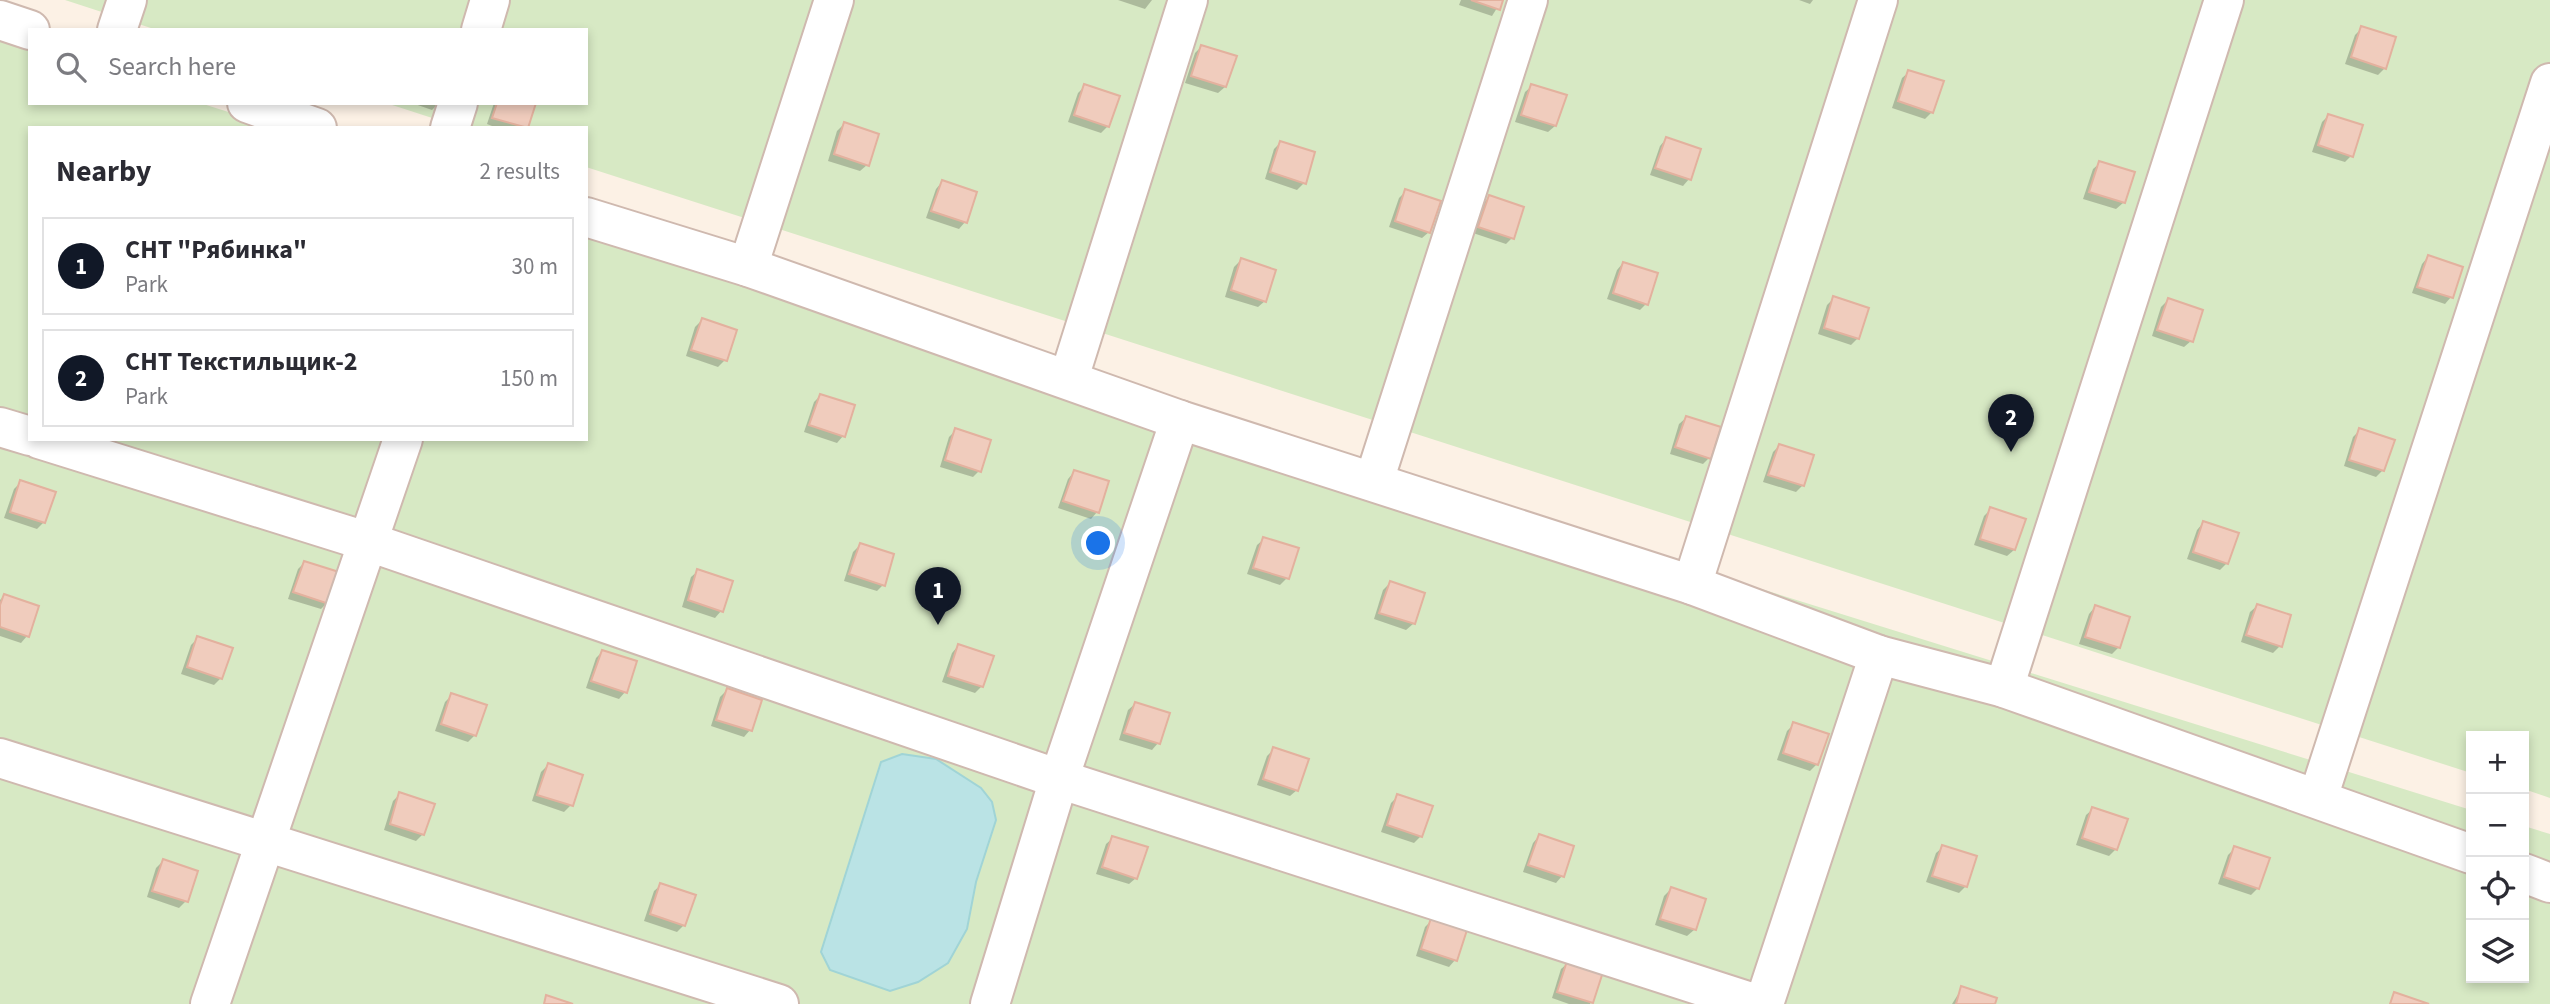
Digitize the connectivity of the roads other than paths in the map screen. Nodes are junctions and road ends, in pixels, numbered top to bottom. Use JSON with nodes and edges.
{"nodes":[{"id":1,"x":127,"y":0,"type":"edge"},
{"id":2,"x":490,"y":0,"type":"edge"},
{"id":3,"x":834,"y":0,"type":"edge"},
{"id":4,"x":1188,"y":0,"type":"edge"},
{"id":5,"x":1528,"y":0,"type":"edge"},
{"id":6,"x":1878,"y":0,"type":"edge"},
{"id":7,"x":2224,"y":0,"type":"edge"},
{"id":8,"x":0,"y":20,"type":"edge"},
{"id":9,"x":118,"y":28,"type":"edge"},
{"id":10,"x":482,"y":28,"type":"edge"},
{"id":11,"x":28,"y":29,"type":"edge"},
{"id":12,"x":2550,"y":83,"type":"edge"},
{"id":13,"x":253,"y":105,"type":"edge"},
{"id":14,"x":457,"y":105,"type":"edge"},
{"id":15,"x":311,"y":126,"type":"edge"},
{"id":16,"x":451,"y":126,"type":"edge"},
{"id":17,"x":588,"y":218,"type":"edge"},
{"id":18,"x":748,"y":267,"type":"junction"},
{"id":19,"x":1069,"y":378,"type":"junction"},
{"id":20,"x":1180,"y":420,"type":"junction"},
{"id":21,"x":0,"y":427,"type":"edge"},
{"id":22,"x":28,"y":435,"type":"edge"},
{"id":23,"x":45,"y":441,"type":"edge"},
{"id":24,"x":402,"y":441,"type":"edge"},
{"id":25,"x":1374,"y":481,"type":"junction"},
{"id":26,"x":369,"y":542,"type":"junction"},
{"id":27,"x":1692,"y":584,"type":"junction"},
{"id":28,"x":1879,"y":655,"type":"junction"},
{"id":29,"x":2004,"y":688,"type":"junction"},
{"id":30,"x":0,"y":758,"type":"edge"},
{"id":31,"x":1059,"y":779,"type":"junction"},
{"id":32,"x":2318,"y":797,"type":"junction"},
{"id":33,"x":267,"y":841,"type":"junction"},
{"id":34,"x":2466,"y":852,"type":"edge"},
{"id":35,"x":2529,"y":875,"type":"edge"},
{"id":36,"x":2550,"y":883,"type":"edge"},
{"id":37,"x":210,"y":1004,"type":"edge"},
{"id":38,"x":779,"y":1004,"type":"edge"},
{"id":39,"x":989,"y":1004,"type":"edge"},
{"id":40,"x":1757,"y":1004,"type":"edge"},
{"id":41,"x":1764,"y":1004,"type":"edge"}],
"edges":[{"from":1,"to":9,"type":"street"},
{"from":2,"to":10,"type":"street"},
{"from":3,"to":18,"type":"street"},
{"from":4,"to":19,"type":"street"},
{"from":5,"to":25,"type":"street"},
{"from":6,"to":27,"type":"street"},
{"from":7,"to":29,"type":"street"},
{"from":8,"to":11,"type":"street"},
{"from":12,"to":32,"type":"street"},
{"from":13,"to":15,"type":"street"},
{"from":14,"to":16,"type":"street"},
{"from":17,"to":18,"type":"street"},
{"from":18,"to":19,"type":"street"},
{"from":19,"to":20,"type":"street"},
{"from":20,"to":25,"type":"street"},
{"from":20,"to":31,"type":"street"},
{"from":21,"to":22,"type":"street"},
{"from":23,"to":26,"type":"street"},
{"from":24,"to":26,"type":"street"},
{"from":25,"to":27,"type":"street"},
{"from":26,"to":31,"type":"street"},
{"from":26,"to":33,"type":"street"},
{"from":27,"to":28,"type":"street"},
{"from":28,"to":29,"type":"street"},
{"from":28,"to":41,"type":"street"},
{"from":29,"to":32,"type":"street"},
{"from":30,"to":33,"type":"street"},
{"from":31,"to":39,"type":"street"},
{"from":31,"to":40,"type":"street"},
{"from":32,"to":34,"type":"street"},
{"from":33,"to":37,"type":"street"},
{"from":33,"to":38,"type":"street"},
{"from":35,"to":36,"type":"street"}]}
